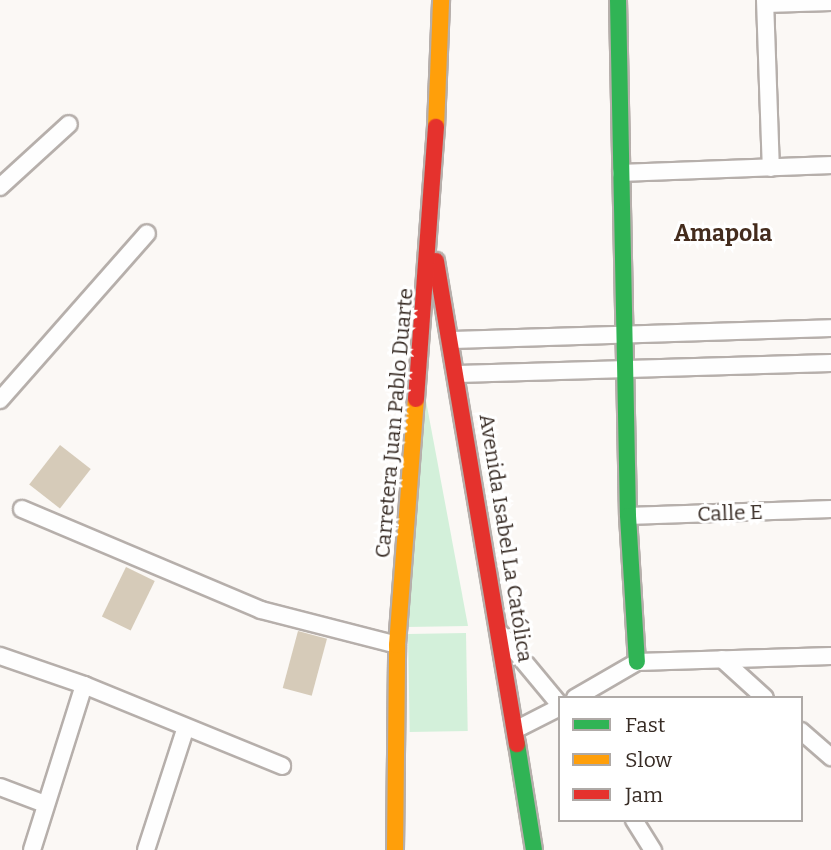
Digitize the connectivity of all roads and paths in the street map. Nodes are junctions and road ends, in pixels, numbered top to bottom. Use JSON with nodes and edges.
{"nodes":[{"id":1,"x":441,"y":0,"type":"edge"},
{"id":2,"x":618,"y":0,"type":"edge"},
{"id":3,"x":766,"y":2,"type":"edge"},
{"id":4,"x":831,"y":2,"type":"edge"},
{"id":5,"x":69,"y":124,"type":"dead end"},
{"id":6,"x":831,"y":165,"type":"edge"},
{"id":7,"x":771,"y":168,"type":"junction"},
{"id":8,"x":621,"y":173,"type":"junction"},
{"id":9,"x":0,"y":187,"type":"edge"},
{"id":10,"x":147,"y":233,"type":"dead end"},
{"id":11,"x":430,"y":233,"type":"junction"},
{"id":12,"x":831,"y":328,"type":"edge"},
{"id":13,"x":624,"y":335,"type":"junction"},
{"id":14,"x":453,"y":340,"type":"junction"},
{"id":15,"x":831,"y":363,"type":"edge"},
{"id":16,"x":625,"y":369,"type":"junction"},
{"id":17,"x":458,"y":374,"type":"junction"},
{"id":18,"x":0,"y":400,"type":"edge"},
{"id":19,"x":22,"y":509,"type":"dead end"},
{"id":20,"x":831,"y":509,"type":"edge"},
{"id":21,"x":628,"y":516,"type":"junction"},
{"id":22,"x":499,"y":632,"type":"junction"},
{"id":23,"x":397,"y":645,"type":"junction"},
{"id":24,"x":0,"y":656,"type":"edge"},
{"id":25,"x":831,"y":656,"type":"edge"},
{"id":26,"x":722,"y":660,"type":"junction"},
{"id":27,"x":637,"y":662,"type":"junction"},
{"id":28,"x":85,"y":685,"type":"junction"},
{"id":29,"x":578,"y":696,"type":"edge"},
{"id":30,"x":763,"y":696,"type":"edge"},
{"id":31,"x":558,"y":704,"type":"edge"},
{"id":32,"x":558,"y":707,"type":"edge"},
{"id":33,"x":186,"y":727,"type":"junction"},
{"id":34,"x":515,"y":730,"type":"junction"},
{"id":35,"x":803,"y":733,"type":"edge"},
{"id":36,"x":831,"y":757,"type":"edge"},
{"id":37,"x":282,"y":766,"type":"dead end"},
{"id":38,"x":0,"y":787,"type":"edge"},
{"id":39,"x":45,"y":804,"type":"junction"},
{"id":40,"x":635,"y":822,"type":"edge"},
{"id":41,"x":32,"y":850,"type":"edge"},
{"id":42,"x":146,"y":850,"type":"edge"},
{"id":43,"x":394,"y":850,"type":"edge"},
{"id":44,"x":534,"y":850,"type":"edge"},
{"id":45,"x":653,"y":850,"type":"edge"}],
"edges":[{"from":1,"to":11,"type":"street","name":"Carretera Juan Pablo Duarte"},
{"from":2,"to":8,"type":"street"},
{"from":3,"to":4,"type":"street"},
{"from":3,"to":7,"type":"street"},
{"from":5,"to":9,"type":"street"},
{"from":6,"to":7,"type":"street"},
{"from":7,"to":8,"type":"street"},
{"from":8,"to":13,"type":"street"},
{"from":10,"to":18,"type":"street"},
{"from":11,"to":14,"type":"street","name":"Avenida Isabel La Católica"},
{"from":11,"to":23,"type":"street","name":"Carretera Juan Pablo Duarte"},
{"from":12,"to":13,"type":"street"},
{"from":13,"to":14,"type":"street"},
{"from":13,"to":16,"type":"street"},
{"from":14,"to":17,"type":"street","name":"Avenida Isabel La Católica"},
{"from":15,"to":16,"type":"street"},
{"from":16,"to":17,"type":"street"},
{"from":16,"to":21,"type":"street"},
{"from":17,"to":22,"type":"street","name":"Avenida Isabel La Católica"},
{"from":19,"to":23,"type":"street"},
{"from":20,"to":21,"type":"street","name":"Calle E"},
{"from":21,"to":27,"type":"street"},
{"from":22,"to":31,"type":"street"},
{"from":22,"to":34,"type":"street","name":"Avenida Isabel La Católica"},
{"from":23,"to":43,"type":"street","name":"Carretera Juan Pablo Duarte"},
{"from":24,"to":28,"type":"street"},
{"from":25,"to":26,"type":"street"},
{"from":26,"to":27,"type":"street"},
{"from":26,"to":30,"type":"street"},
{"from":27,"to":29,"type":"street"},
{"from":28,"to":33,"type":"street"},
{"from":28,"to":39,"type":"street"},
{"from":32,"to":34,"type":"street"},
{"from":33,"to":37,"type":"street"},
{"from":33,"to":42,"type":"street"},
{"from":34,"to":44,"type":"street","name":"Avenida Isabel La Católica"},
{"from":35,"to":36,"type":"street"},
{"from":38,"to":39,"type":"street"},
{"from":39,"to":41,"type":"street"},
{"from":40,"to":45,"type":"street"}]}
